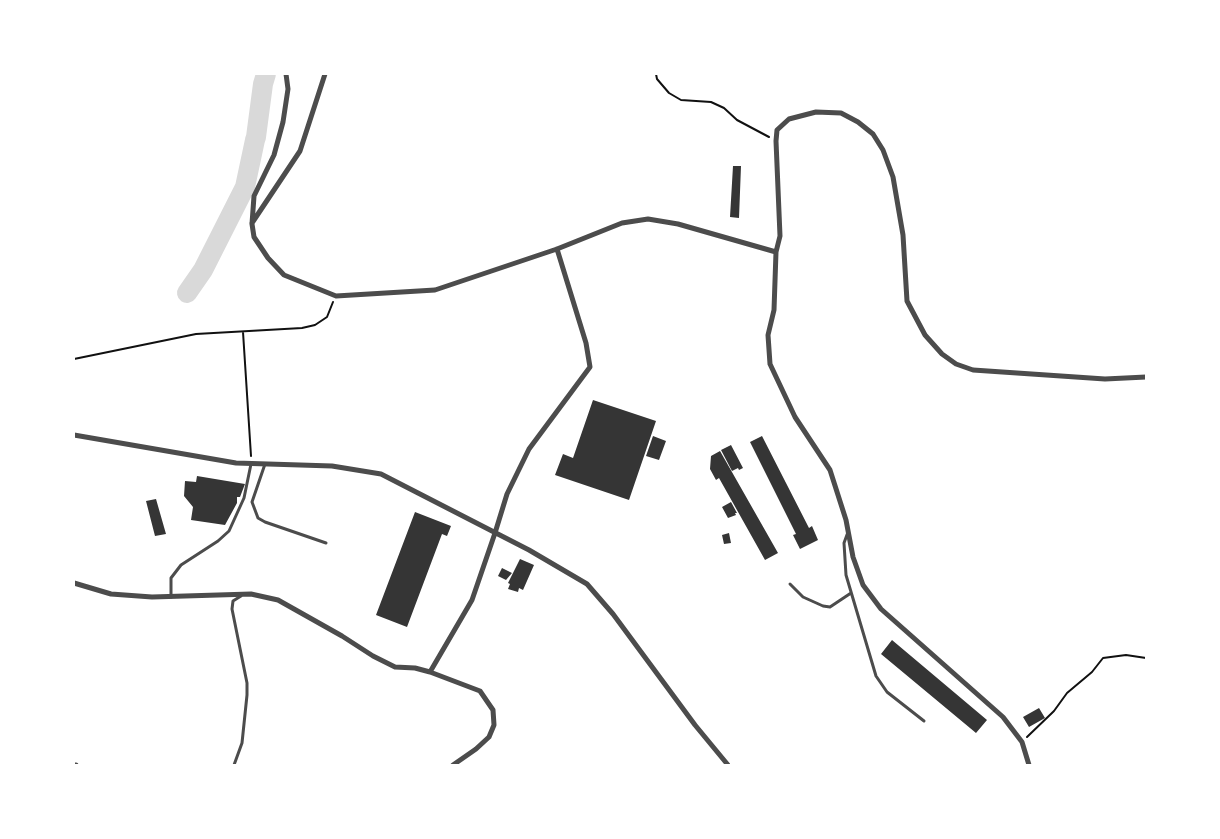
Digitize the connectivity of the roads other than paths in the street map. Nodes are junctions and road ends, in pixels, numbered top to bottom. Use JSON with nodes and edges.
{"nodes":[{"id":1,"x":286,"y":74,"type":"edge"},
{"id":2,"x":325,"y":74,"type":"edge"},
{"id":3,"x":252,"y":224,"type":"junction"},
{"id":4,"x":557,"y":249,"type":"junction"},
{"id":5,"x":776,"y":252,"type":"junction"},
{"id":6,"x":1146,"y":377,"type":"edge"},
{"id":7,"x":74,"y":435,"type":"edge"},
{"id":8,"x":252,"y":463,"type":"junction"},
{"id":9,"x":265,"y":464,"type":"junction"},
{"id":10,"x":848,"y":531,"type":"junction"},
{"id":11,"x":495,"y":534,"type":"junction"},
{"id":12,"x":326,"y":543,"type":"dead end"},
{"id":13,"x":74,"y":583,"type":"edge"},
{"id":14,"x":790,"y":584,"type":"dead end"},
{"id":15,"x":243,"y":594,"type":"junction"},
{"id":16,"x":852,"y":594,"type":"junction"},
{"id":17,"x":171,"y":597,"type":"junction"},
{"id":18,"x":430,"y":672,"type":"junction"},
{"id":19,"x":924,"y":721,"type":"dead end"},
{"id":20,"x":234,"y":765,"type":"edge"},
{"id":21,"x":453,"y":765,"type":"edge"},
{"id":22,"x":728,"y":765,"type":"edge"},
{"id":23,"x":1030,"y":765,"type":"edge"}],
"edges":[{"from":1,"to":3,"type":"street"},
{"from":2,"to":3,"type":"street"},
{"from":3,"to":4,"type":"street"},
{"from":4,"to":5,"type":"street"},
{"from":4,"to":11,"type":"street"},
{"from":5,"to":6,"type":"street"},
{"from":5,"to":10,"type":"street"},
{"from":7,"to":8,"type":"street"},
{"from":8,"to":9,"type":"street"},
{"from":8,"to":17,"type":"lane"},
{"from":9,"to":11,"type":"street"},
{"from":9,"to":12,"type":"lane"},
{"from":10,"to":16,"type":"lane"},
{"from":10,"to":23,"type":"street"},
{"from":11,"to":18,"type":"street"},
{"from":11,"to":22,"type":"street"},
{"from":13,"to":17,"type":"street"},
{"from":14,"to":16,"type":"lane"},
{"from":15,"to":17,"type":"street"},
{"from":15,"to":18,"type":"street"},
{"from":15,"to":20,"type":"lane"},
{"from":16,"to":19,"type":"lane"},
{"from":18,"to":21,"type":"street"}]}
